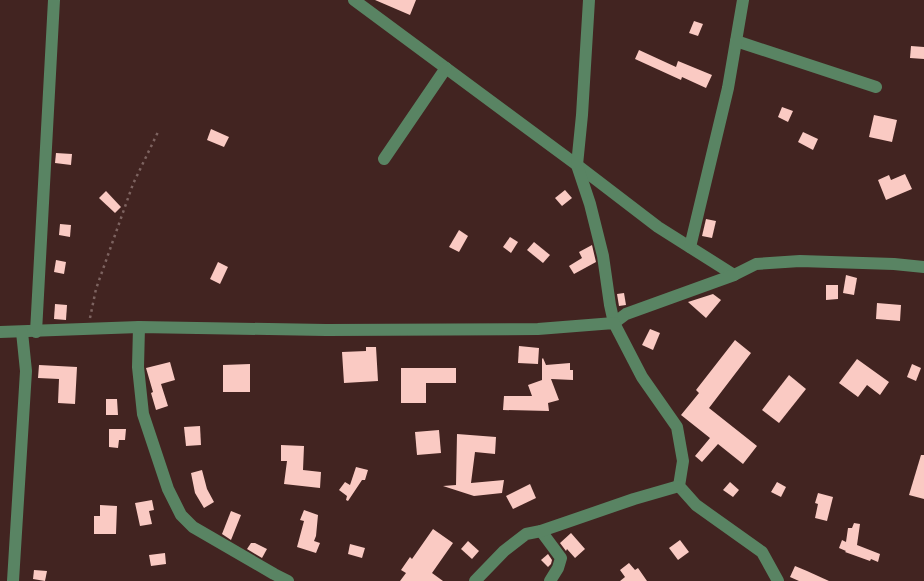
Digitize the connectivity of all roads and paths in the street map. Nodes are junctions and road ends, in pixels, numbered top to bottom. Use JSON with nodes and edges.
{"nodes":[{"id":1,"x":54,"y":0,"type":"edge"},
{"id":2,"x":589,"y":0,"type":"edge"},
{"id":3,"x":744,"y":0,"type":"edge"},
{"id":4,"x":361,"y":2,"type":"edge"},
{"id":5,"x":736,"y":41,"type":"junction"},
{"id":6,"x":446,"y":68,"type":"junction"},
{"id":7,"x":876,"y":86,"type":"dead end"},
{"id":8,"x":158,"y":132,"type":"dead end"},
{"id":9,"x":384,"y":159,"type":"dead end"},
{"id":10,"x":577,"y":165,"type":"junction"},
{"id":11,"x":690,"y":247,"type":"junction"},
{"id":12,"x":924,"y":267,"type":"edge"},
{"id":13,"x":734,"y":274,"type":"junction"},
{"id":14,"x":614,"y":323,"type":"junction"},
{"id":15,"x":139,"y":327,"type":"junction"},
{"id":16,"x":87,"y":330,"type":"junction"},
{"id":17,"x":0,"y":332,"type":"edge"},
{"id":18,"x":22,"y":332,"type":"junction"},
{"id":19,"x":36,"y":332,"type":"junction"},
{"id":20,"x":679,"y":486,"type":"junction"},
{"id":21,"x":540,"y":531,"type":"junction"},
{"id":22,"x":13,"y":581,"type":"edge"},
{"id":23,"x":288,"y":581,"type":"edge"},
{"id":24,"x":475,"y":581,"type":"edge"},
{"id":25,"x":550,"y":581,"type":"edge"},
{"id":26,"x":778,"y":581,"type":"edge"}],
"edges":[{"from":1,"to":19,"type":"street"},
{"from":2,"to":10,"type":"street"},
{"from":3,"to":5,"type":"street"},
{"from":4,"to":6,"type":"street"},
{"from":5,"to":7,"type":"street"},
{"from":5,"to":11,"type":"street"},
{"from":6,"to":9,"type":"street"},
{"from":6,"to":10,"type":"street"},
{"from":8,"to":16,"type":"path"},
{"from":10,"to":11,"type":"street"},
{"from":10,"to":14,"type":"street"},
{"from":11,"to":13,"type":"street"},
{"from":12,"to":13,"type":"street"},
{"from":13,"to":14,"type":"street"},
{"from":14,"to":15,"type":"street"},
{"from":14,"to":20,"type":"street"},
{"from":15,"to":16,"type":"street"},
{"from":15,"to":23,"type":"street"},
{"from":16,"to":19,"type":"street"},
{"from":17,"to":18,"type":"street"},
{"from":18,"to":19,"type":"street"},
{"from":18,"to":22,"type":"street"},
{"from":20,"to":21,"type":"street"},
{"from":20,"to":26,"type":"street"},
{"from":21,"to":24,"type":"street"},
{"from":21,"to":25,"type":"street"}]}
